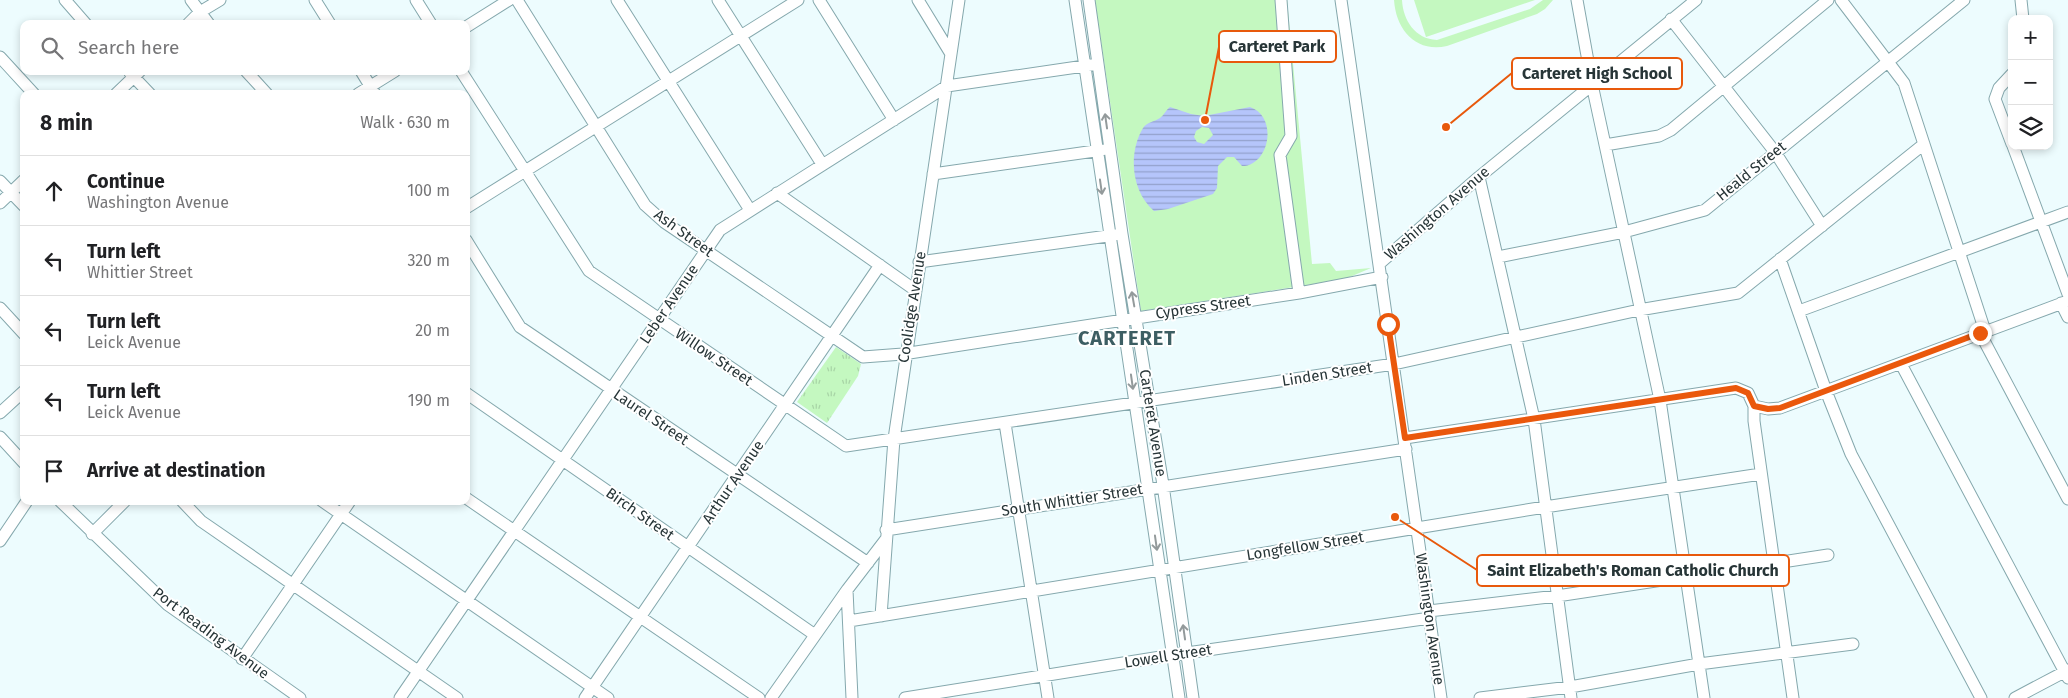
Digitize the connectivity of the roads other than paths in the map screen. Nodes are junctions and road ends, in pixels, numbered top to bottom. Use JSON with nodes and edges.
{"nodes":[{"id":1,"x":65,"y":0,"type":"edge"},
{"id":2,"x":191,"y":0,"type":"edge"},
{"id":3,"x":220,"y":0,"type":"edge"},
{"id":4,"x":315,"y":0,"type":"edge"},
{"id":5,"x":416,"y":0,"type":"edge"},
{"id":6,"x":509,"y":0,"type":"edge"},
{"id":7,"x":517,"y":0,"type":"edge"},
{"id":8,"x":617,"y":0,"type":"edge"},
{"id":9,"x":718,"y":0,"type":"edge"},
{"id":10,"x":798,"y":0,"type":"edge"},
{"id":11,"x":819,"y":0,"type":"edge"},
{"id":12,"x":918,"y":0,"type":"edge"},
{"id":13,"x":960,"y":0,"type":"edge"},
{"id":14,"x":1075,"y":0,"type":"edge"},
{"id":15,"x":1089,"y":0,"type":"edge"},
{"id":16,"x":1281,"y":0,"type":"edge"},
{"id":17,"x":1341,"y":0,"type":"edge"},
{"id":18,"x":1576,"y":0,"type":"edge"},
{"id":19,"x":1696,"y":0,"type":"edge"},
{"id":20,"x":1828,"y":0,"type":"edge"},
{"id":21,"x":1841,"y":0,"type":"edge"},
{"id":22,"x":1964,"y":0,"type":"edge"},
{"id":23,"x":2021,"y":0,"type":"edge"},
{"id":24,"x":200,"y":12,"type":"junction"},
{"id":25,"x":2023,"y":15,"type":"edge"},
{"id":26,"x":1671,"y":19,"type":"junction"},
{"id":27,"x":82,"y":20,"type":"edge"},
{"id":28,"x":192,"y":20,"type":"edge"},
{"id":29,"x":206,"y":20,"type":"edge"},
{"id":30,"x":328,"y":20,"type":"edge"},
{"id":31,"x":428,"y":20,"type":"edge"},
{"id":32,"x":470,"y":24,"type":"edge"},
{"id":33,"x":742,"y":37,"type":"junction"},
{"id":34,"x":951,"y":54,"type":"junction"},
{"id":35,"x":0,"y":57,"type":"edge"},
{"id":36,"x":1887,"y":60,"type":"junction"},
{"id":37,"x":1098,"y":64,"type":"junction"},
{"id":38,"x":1084,"y":66,"type":"junction"},
{"id":39,"x":132,"y":75,"type":"edge"},
{"id":40,"x":136,"y":75,"type":"edge"},
{"id":41,"x":250,"y":75,"type":"edge"},
{"id":42,"x":364,"y":75,"type":"edge"},
{"id":43,"x":390,"y":75,"type":"edge"},
{"id":44,"x":464,"y":75,"type":"edge"},
{"id":45,"x":2008,"y":78,"type":"edge"},
{"id":46,"x":668,"y":80,"type":"junction"},
{"id":47,"x":1592,"y":84,"type":"junction"},
{"id":48,"x":947,"y":86,"type":"junction"},
{"id":49,"x":1723,"y":87,"type":"junction"},
{"id":50,"x":30,"y":90,"type":"edge"},
{"id":51,"x":119,"y":90,"type":"edge"},
{"id":52,"x":147,"y":90,"type":"edge"},
{"id":53,"x":263,"y":90,"type":"edge"},
{"id":54,"x":373,"y":90,"type":"edge"},
{"id":55,"x":894,"y":120,"type":"junction"},
{"id":56,"x":596,"y":126,"type":"junction"},
{"id":57,"x":2008,"y":134,"type":"edge"},
{"id":58,"x":1924,"y":144,"type":"junction"},
{"id":59,"x":1605,"y":146,"type":"junction"},
{"id":60,"x":1110,"y":149,"type":"junction"},
{"id":61,"x":2014,"y":150,"type":"edge"},
{"id":62,"x":1096,"y":151,"type":"junction"},
{"id":63,"x":1775,"y":152,"type":"junction"},
{"id":64,"x":822,"y":164,"type":"junction"},
{"id":65,"x":524,"y":171,"type":"junction"},
{"id":66,"x":933,"y":174,"type":"junction"},
{"id":67,"x":1479,"y":177,"type":"junction"},
{"id":68,"x":0,"y":181,"type":"edge"},
{"id":69,"x":20,"y":184,"type":"edge"},
{"id":70,"x":11,"y":192,"type":"junction"},
{"id":71,"x":777,"y":193,"type":"junction"},
{"id":72,"x":20,"y":202,"type":"edge"},
{"id":73,"x":0,"y":203,"type":"edge"},
{"id":74,"x":470,"y":205,"type":"edge"},
{"id":75,"x":750,"y":210,"type":"junction"},
{"id":76,"x":2068,"y":212,"type":"edge"},
{"id":77,"x":2042,"y":222,"type":"junction"},
{"id":78,"x":1822,"y":226,"type":"junction"},
{"id":79,"x":1624,"y":232,"type":"junction"},
{"id":80,"x":1122,"y":234,"type":"junction"},
{"id":81,"x":1108,"y":236,"type":"junction"},
{"id":82,"x":470,"y":246,"type":"edge"},
{"id":83,"x":706,"y":250,"type":"junction"},
{"id":84,"x":1960,"y":253,"type":"junction"},
{"id":85,"x":1498,"y":257,"type":"junction"},
{"id":86,"x":1780,"y":259,"type":"junction"},
{"id":87,"x":919,"y":262,"type":"junction"},
{"id":88,"x":1380,"y":263,"type":"junction"},
{"id":89,"x":880,"y":266,"type":"junction"},
{"id":90,"x":1382,"y":276,"type":"junction"},
{"id":91,"x":915,"y":290,"type":"junction"},
{"id":92,"x":1299,"y":293,"type":"junction"},
{"id":93,"x":2068,"y":294,"type":"edge"},
{"id":94,"x":2064,"y":302,"type":"edge"},
{"id":95,"x":0,"y":308,"type":"edge"},
{"id":96,"x":1641,"y":311,"type":"junction"},
{"id":97,"x":1799,"y":311,"type":"junction"},
{"id":98,"x":1136,"y":317,"type":"junction"},
{"id":99,"x":2068,"y":317,"type":"edge"},
{"id":100,"x":1123,"y":319,"type":"junction"},
{"id":101,"x":659,"y":320,"type":"junction"},
{"id":102,"x":20,"y":330,"type":"edge"},
{"id":103,"x":1983,"y":332,"type":"junction"},
{"id":104,"x":832,"y":336,"type":"junction"},
{"id":105,"x":1516,"y":337,"type":"junction"},
{"id":106,"x":905,"y":354,"type":"junction"},
{"id":107,"x":1394,"y":364,"type":"junction"},
{"id":108,"x":1900,"y":364,"type":"junction"},
{"id":109,"x":611,"y":390,"type":"junction"},
{"id":110,"x":1826,"y":391,"type":"junction"},
{"id":111,"x":20,"y":395,"type":"edge"},
{"id":112,"x":470,"y":396,"type":"edge"},
{"id":113,"x":1660,"y":400,"type":"junction"},
{"id":114,"x":1149,"y":401,"type":"junction"},
{"id":115,"x":1134,"y":403,"type":"junction"},
{"id":116,"x":785,"y":405,"type":"junction"},
{"id":117,"x":1754,"y":406,"type":"junction"},
{"id":118,"x":0,"y":413,"type":"edge"},
{"id":119,"x":1534,"y":419,"type":"junction"},
{"id":120,"x":1005,"y":423,"type":"junction"},
{"id":121,"x":0,"y":437,"type":"edge"},
{"id":122,"x":894,"y":439,"type":"junction"},
{"id":123,"x":1406,"y":444,"type":"junction"},
{"id":124,"x":20,"y":459,"type":"edge"},
{"id":125,"x":562,"y":459,"type":"junction"},
{"id":126,"x":1761,"y":474,"type":"junction"},
{"id":127,"x":737,"y":475,"type":"junction"},
{"id":128,"x":1163,"y":485,"type":"junction"},
{"id":129,"x":1674,"y":487,"type":"junction"},
{"id":130,"x":1148,"y":488,"type":"junction"},
{"id":131,"x":2068,"y":499,"type":"edge"},
{"id":132,"x":470,"y":501,"type":"edge"},
{"id":133,"x":24,"y":505,"type":"edge"},
{"id":134,"x":64,"y":505,"type":"edge"},
{"id":135,"x":121,"y":505,"type":"edge"},
{"id":136,"x":186,"y":505,"type":"edge"},
{"id":137,"x":328,"y":505,"type":"edge"},
{"id":138,"x":347,"y":505,"type":"edge"},
{"id":139,"x":1545,"y":506,"type":"junction"},
{"id":140,"x":1019,"y":510,"type":"junction"},
{"id":141,"x":341,"y":514,"type":"junction"},
{"id":142,"x":1417,"y":528,"type":"junction"},
{"id":143,"x":514,"y":531,"type":"junction"},
{"id":144,"x":92,"y":534,"type":"junction"},
{"id":145,"x":886,"y":534,"type":"junction"},
{"id":146,"x":0,"y":540,"type":"edge"},
{"id":147,"x":688,"y":548,"type":"junction"},
{"id":148,"x":1828,"y":555,"type":"dead end"},
{"id":149,"x":1774,"y":562,"type":"junction"},
{"id":150,"x":868,"y":563,"type":"junction"},
{"id":151,"x":1174,"y":568,"type":"junction"},
{"id":152,"x":1160,"y":570,"type":"junction"},
{"id":153,"x":1686,"y":575,"type":"junction"},
{"id":154,"x":293,"y":585,"type":"junction"},
{"id":155,"x":847,"y":590,"type":"junction"},
{"id":156,"x":1032,"y":591,"type":"junction"},
{"id":157,"x":1557,"y":596,"type":"junction"},
{"id":158,"x":467,"y":601,"type":"junction"},
{"id":159,"x":1430,"y":614,"type":"junction"},
{"id":160,"x":881,"y":616,"type":"junction"},
{"id":161,"x":640,"y":617,"type":"junction"},
{"id":162,"x":849,"y":621,"type":"junction"},
{"id":163,"x":815,"y":635,"type":"junction"},
{"id":164,"x":1853,"y":644,"type":"dead end"},
{"id":165,"x":1187,"y":652,"type":"junction"},
{"id":166,"x":1172,"y":654,"type":"junction"},
{"id":167,"x":1786,"y":654,"type":"junction"},
{"id":168,"x":242,"y":659,"type":"junction"},
{"id":169,"x":1699,"y":664,"type":"junction"},
{"id":170,"x":418,"y":672,"type":"junction"},
{"id":171,"x":2067,"y":674,"type":"edge"},
{"id":172,"x":1045,"y":676,"type":"junction"},
{"id":173,"x":592,"y":687,"type":"junction"},
{"id":174,"x":1570,"y":693,"type":"edge"},
{"id":175,"x":300,"y":698,"type":"edge"},
{"id":176,"x":400,"y":698,"type":"edge"},
{"id":177,"x":457,"y":698,"type":"edge"},
{"id":178,"x":585,"y":698,"type":"edge"},
{"id":179,"x":608,"y":698,"type":"edge"},
{"id":180,"x":759,"y":698,"type":"edge"},
{"id":181,"x":771,"y":698,"type":"edge"},
{"id":182,"x":852,"y":698,"type":"edge"},
{"id":183,"x":905,"y":698,"type":"edge"},
{"id":184,"x":1048,"y":698,"type":"edge"},
{"id":185,"x":1179,"y":698,"type":"edge"},
{"id":186,"x":1193,"y":698,"type":"edge"},
{"id":187,"x":1441,"y":698,"type":"edge"},
{"id":188,"x":1480,"y":698,"type":"edge"},
{"id":189,"x":1704,"y":698,"type":"edge"},
{"id":190,"x":1793,"y":698,"type":"edge"},
{"id":191,"x":1981,"y":698,"type":"edge"},
{"id":192,"x":2015,"y":698,"type":"edge"}],
"edges":[{"from":1,"to":27,"type":"street"},
{"from":2,"to":24,"type":"street"},
{"from":3,"to":24,"type":"street"},
{"from":4,"to":30,"type":"street"},
{"from":5,"to":31,"type":"street"},
{"from":6,"to":32,"type":"street"},
{"from":7,"to":56,"type":"street","name":"Ash Street"},
{"from":8,"to":46,"type":"street"},
{"from":9,"to":33,"type":"street"},
{"from":10,"to":33,"type":"street"},
{"from":11,"to":55,"type":"street"},
{"from":12,"to":34,"type":"street"},
{"from":13,"to":34,"type":"street","name":"Coolidge Avenue"},
{"from":14,"to":38,"type":"street","name":"Carteret Avenue"},
{"from":15,"to":37,"type":"street","name":"Carteret Avenue"},
{"from":16,"to":92,"type":"street"},
{"from":17,"to":88,"type":"street"},
{"from":18,"to":47,"type":"street"},
{"from":19,"to":26,"type":"street","name":"Washington Avenue"},
{"from":20,"to":49,"type":"street"},
{"from":21,"to":36,"type":"street"},
{"from":22,"to":36,"type":"street","name":"Heald Street"},
{"from":23,"to":25,"type":"street"},
{"from":24,"to":28,"type":"street"},
{"from":24,"to":29,"type":"street"},
{"from":26,"to":47,"type":"street","name":"Washington Avenue"},
{"from":26,"to":49,"type":"street"},
{"from":33,"to":46,"type":"street"},
{"from":33,"to":64,"type":"street"},
{"from":34,"to":48,"type":"street","name":"Coolidge Avenue"},
{"from":35,"to":50,"type":"street"},
{"from":36,"to":58,"type":"street"},
{"from":36,"to":63,"type":"street","name":"Heald Street"},
{"from":37,"to":38,"type":"street"},
{"from":60,"to":37,"type":"street","name":"Carteret Avenue","one_way":true},
{"from":38,"to":48,"type":"street"},
{"from":38,"to":62,"type":"street","name":"Carteret Avenue"},
{"from":39,"to":51,"type":"street"},
{"from":40,"to":52,"type":"street"},
{"from":41,"to":53,"type":"street"},
{"from":42,"to":54,"type":"street"},
{"from":43,"to":54,"type":"street"},
{"from":44,"to":65,"type":"street","name":"Willow Street"},
{"from":45,"to":57,"type":"street"},
{"from":46,"to":56,"type":"street"},
{"from":46,"to":75,"type":"street"},
{"from":47,"to":59,"type":"street"},
{"from":47,"to":67,"type":"street","name":"Washington Avenue"},
{"from":48,"to":55,"type":"street","name":"Leber Avenue"},
{"from":48,"to":66,"type":"street","name":"Coolidge Avenue"},
{"from":49,"to":59,"type":"street"},
{"from":49,"to":63,"type":"street"},
{"from":55,"to":64,"type":"street","name":"Leber Avenue"},
{"from":56,"to":65,"type":"street"},
{"from":56,"to":83,"type":"street","name":"Ash Street"},
{"from":58,"to":78,"type":"street","name":"Linden Street"},
{"from":58,"to":84,"type":"street"},
{"from":59,"to":79,"type":"street"},
{"from":60,"to":62,"type":"street"},
{"from":60,"to":80,"type":"street","name":"Carteret Avenue"},
{"from":61,"to":77,"type":"street"},
{"from":62,"to":66,"type":"street"},
{"from":62,"to":81,"type":"street","name":"Carteret Avenue","one_way":true},
{"from":63,"to":78,"type":"street"},
{"from":63,"to":79,"type":"street","name":"Heald Street"},
{"from":64,"to":71,"type":"street","name":"Leber Avenue"},
{"from":65,"to":74,"type":"street"},
{"from":65,"to":101,"type":"street","name":"Willow Street"},
{"from":66,"to":87,"type":"street","name":"Coolidge Avenue"},
{"from":67,"to":85,"type":"street"},
{"from":67,"to":88,"type":"street","name":"Washington Avenue"},
{"from":68,"to":70,"type":"street"},
{"from":69,"to":70,"type":"street"},
{"from":70,"to":72,"type":"street"},
{"from":70,"to":73,"type":"street"},
{"from":71,"to":75,"type":"street","name":"Leber Avenue"},
{"from":71,"to":89,"type":"street"},
{"from":75,"to":83,"type":"street","name":"Leber Avenue"},
{"from":76,"to":77,"type":"street"},
{"from":77,"to":84,"type":"street"},
{"from":77,"to":93,"type":"street"},
{"from":78,"to":86,"type":"street","name":"Linden Street"},
{"from":79,"to":85,"type":"street","name":"Heald Street"},
{"from":79,"to":96,"type":"street"},
{"from":80,"to":81,"type":"street"},
{"from":98,"to":80,"type":"street","name":"Carteret Avenue","one_way":true},
{"from":81,"to":87,"type":"street"},
{"from":81,"to":100,"type":"street","name":"Carteret Avenue"},
{"from":82,"to":109,"type":"street","name":"Laurel Street"},
{"from":83,"to":101,"type":"street","name":"Leber Avenue"},
{"from":83,"to":104,"type":"street","name":"Ash Street"},
{"from":84,"to":97,"type":"street"},
{"from":84,"to":103,"type":"street"},
{"from":85,"to":105,"type":"street"},
{"from":86,"to":96,"type":"street","name":"Linden Street"},
{"from":86,"to":97,"type":"street"},
{"from":87,"to":91,"type":"street","name":"Coolidge Avenue"},
{"from":88,"to":90,"type":"street","name":"Washington Avenue"},
{"from":89,"to":91,"type":"street"},
{"from":89,"to":104,"type":"street","name":"Arthur Avenue"},
{"from":90,"to":92,"type":"street","name":"Cypress Street"},
{"from":90,"to":107,"type":"street","name":"Washington Avenue"},
{"from":91,"to":106,"type":"street","name":"Coolidge Avenue"},
{"from":92,"to":98,"type":"street","name":"Cypress Street"},
{"from":94,"to":99,"type":"street"},
{"from":94,"to":103,"type":"street"},
{"from":95,"to":102,"type":"street"},
{"from":96,"to":105,"type":"street","name":"Linden Street"},
{"from":96,"to":113,"type":"street"},
{"from":97,"to":110,"type":"street"},
{"from":98,"to":100,"type":"street","name":"Cypress Street"},
{"from":98,"to":114,"type":"street","name":"Carteret Avenue"},
{"from":100,"to":106,"type":"street","name":"Cypress Street"},
{"from":100,"to":115,"type":"street","name":"Carteret Avenue","one_way":true},
{"from":101,"to":109,"type":"street","name":"Leber Avenue"},
{"from":101,"to":116,"type":"street","name":"Willow Street"},
{"from":103,"to":108,"type":"street"},
{"from":103,"to":131,"type":"street"},
{"from":104,"to":106,"type":"street","name":"Ash Street"},
{"from":104,"to":116,"type":"street","name":"Arthur Avenue"},
{"from":105,"to":107,"type":"street","name":"Linden Street"},
{"from":105,"to":119,"type":"street"},
{"from":106,"to":122,"type":"street","name":"Coolidge Avenue"},
{"from":107,"to":114,"type":"street","name":"Linden Street"},
{"from":107,"to":123,"type":"street","name":"Washington Avenue"},
{"from":108,"to":110,"type":"street"},
{"from":108,"to":171,"type":"street"},
{"from":109,"to":125,"type":"street","name":"Leber Avenue"},
{"from":109,"to":127,"type":"street","name":"Laurel Street"},
{"from":110,"to":117,"type":"street"},
{"from":110,"to":191,"type":"street"},
{"from":111,"to":118,"type":"street"},
{"from":112,"to":125,"type":"street","name":"Birch Street"},
{"from":113,"to":117,"type":"street","name":"South Whittier Street"},
{"from":113,"to":119,"type":"street","name":"South Whittier Street"},
{"from":113,"to":129,"type":"street"},
{"from":114,"to":115,"type":"street","name":"Linden Street"},
{"from":114,"to":128,"type":"street","name":"Carteret Avenue"},
{"from":115,"to":120,"type":"street","name":"Linden Street"},
{"from":115,"to":130,"type":"street","name":"Carteret Avenue"},
{"from":116,"to":122,"type":"street","name":"Willow Street"},
{"from":116,"to":127,"type":"street","name":"Arthur Avenue"},
{"from":117,"to":126,"type":"street"},
{"from":119,"to":123,"type":"street","name":"South Whittier Street"},
{"from":119,"to":139,"type":"street"},
{"from":120,"to":122,"type":"street","name":"Linden Street"},
{"from":120,"to":140,"type":"street"},
{"from":121,"to":124,"type":"street"},
{"from":122,"to":145,"type":"street","name":"Coolidge Avenue"},
{"from":123,"to":128,"type":"street","name":"South Whittier Street"},
{"from":123,"to":142,"type":"street","name":"Washington Avenue"},
{"from":125,"to":143,"type":"street","name":"Leber Avenue"},
{"from":125,"to":147,"type":"street","name":"Birch Street"},
{"from":126,"to":129,"type":"street","name":"Longfellow Street"},
{"from":126,"to":149,"type":"street"},
{"from":127,"to":147,"type":"street","name":"Arthur Avenue"},
{"from":127,"to":150,"type":"street","name":"Laurel Street"},
{"from":128,"to":130,"type":"street","name":"South Whittier Street"},
{"from":128,"to":151,"type":"street","name":"Carteret Avenue"},
{"from":129,"to":139,"type":"street","name":"Longfellow Street"},
{"from":129,"to":153,"type":"street"},
{"from":130,"to":140,"type":"street","name":"South Whittier Street"},
{"from":130,"to":152,"type":"street","name":"Carteret Avenue","one_way":true},
{"from":132,"to":143,"type":"street"},
{"from":133,"to":146,"type":"street"},
{"from":134,"to":144,"type":"street","name":"Port Reading Avenue"},
{"from":135,"to":144,"type":"street"},
{"from":136,"to":154,"type":"street"},
{"from":137,"to":141,"type":"street"},
{"from":138,"to":141,"type":"street"},
{"from":139,"to":142,"type":"street","name":"Longfellow Street"},
{"from":139,"to":157,"type":"street"},
{"from":140,"to":145,"type":"street","name":"South Whittier Street"},
{"from":140,"to":156,"type":"street"},
{"from":141,"to":154,"type":"street"},
{"from":141,"to":158,"type":"street"},
{"from":142,"to":151,"type":"street","name":"Longfellow Street"},
{"from":142,"to":159,"type":"street","name":"Washington Avenue"},
{"from":143,"to":158,"type":"street","name":"Leber Avenue"},
{"from":143,"to":161,"type":"street"},
{"from":144,"to":168,"type":"street","name":"Port Reading Avenue"},
{"from":145,"to":150,"type":"street"},
{"from":145,"to":160,"type":"street","name":"Coolidge Avenue"},
{"from":147,"to":161,"type":"street","name":"Arthur Avenue"},
{"from":147,"to":163,"type":"street","name":"Birch Street"},
{"from":148,"to":149,"type":"street","name":"Lowell Street"},
{"from":149,"to":153,"type":"street","name":"Lowell Street"},
{"from":149,"to":167,"type":"street"},
{"from":150,"to":155,"type":"street"},
{"from":151,"to":152,"type":"street","name":"Longfellow Street"},
{"from":165,"to":151,"type":"street","name":"Carteret Avenue","one_way":true},
{"from":152,"to":156,"type":"street","name":"Longfellow Street"},
{"from":152,"to":166,"type":"street","name":"Carteret Avenue"},
{"from":153,"to":157,"type":"street","name":"Lowell Street"},
{"from":153,"to":169,"type":"street"},
{"from":154,"to":168,"type":"street"},
{"from":154,"to":170,"type":"street"},
{"from":155,"to":162,"type":"street"},
{"from":155,"to":163,"type":"street"},
{"from":156,"to":160,"type":"street","name":"Longfellow Street"},
{"from":156,"to":172,"type":"street"},
{"from":157,"to":159,"type":"street","name":"Lowell Street"},
{"from":157,"to":174,"type":"street"},
{"from":158,"to":170,"type":"street","name":"Leber Avenue"},
{"from":158,"to":173,"type":"street"},
{"from":159,"to":165,"type":"street","name":"Lowell Street"},
{"from":159,"to":187,"type":"street","name":"Washington Avenue"},
{"from":160,"to":162,"type":"street","name":"Longfellow Street"},
{"from":161,"to":173,"type":"street","name":"Arthur Avenue"},
{"from":161,"to":180,"type":"street"},
{"from":162,"to":182,"type":"street"},
{"from":163,"to":181,"type":"street"},
{"from":164,"to":167,"type":"street"},
{"from":165,"to":166,"type":"street","name":"Lowell Street"},
{"from":165,"to":186,"type":"street","name":"Carteret Avenue"},
{"from":166,"to":172,"type":"street","name":"Lowell Street"},
{"from":166,"to":185,"type":"street","name":"Carteret Avenue"},
{"from":167,"to":169,"type":"street"},
{"from":167,"to":190,"type":"street"},
{"from":168,"to":175,"type":"street","name":"Port Reading Avenue"},
{"from":169,"to":174,"type":"street"},
{"from":169,"to":189,"type":"street"},
{"from":170,"to":176,"type":"street","name":"Leber Avenue"},
{"from":170,"to":177,"type":"street"},
{"from":171,"to":192,"type":"street"},
{"from":172,"to":183,"type":"street","name":"Lowell Street"},
{"from":172,"to":184,"type":"street"},
{"from":173,"to":178,"type":"street","name":"Arthur Avenue"},
{"from":173,"to":179,"type":"street"},
{"from":174,"to":188,"type":"street"}]}
